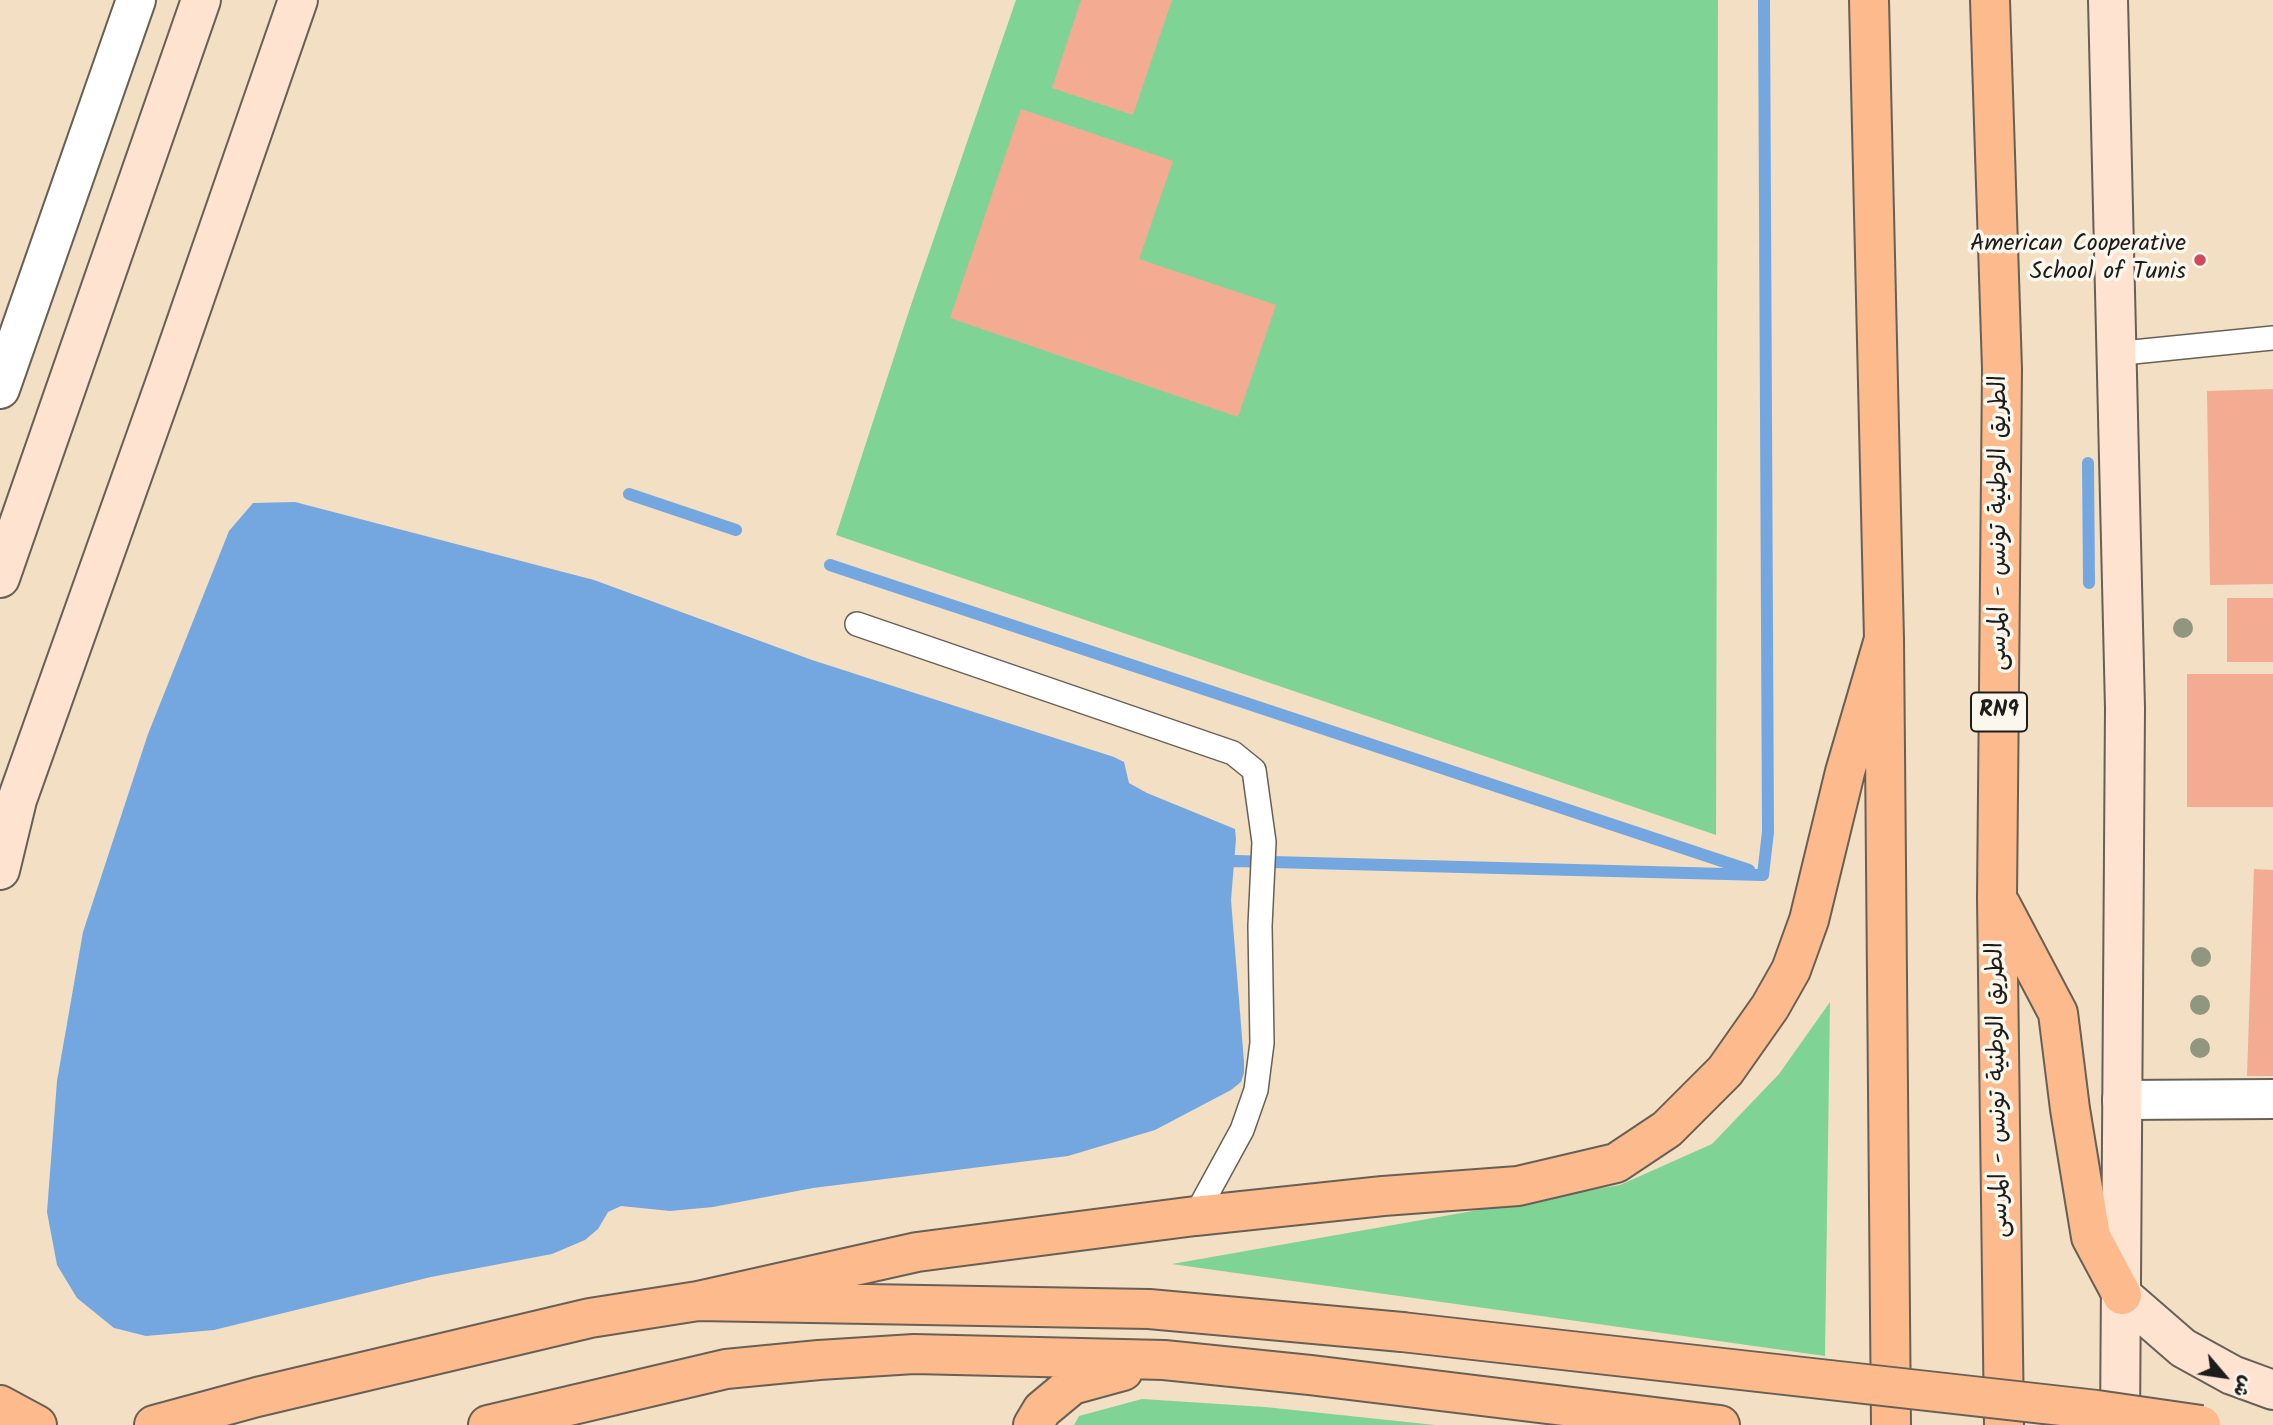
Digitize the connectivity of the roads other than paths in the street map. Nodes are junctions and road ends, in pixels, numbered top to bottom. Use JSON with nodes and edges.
{"nodes":[{"id":1,"x":136,"y":0,"type":"edge"},
{"id":2,"x":201,"y":0,"type":"edge"},
{"id":3,"x":298,"y":0,"type":"edge"},
{"id":4,"x":1869,"y":0,"type":"edge"},
{"id":5,"x":1990,"y":0,"type":"edge"},
{"id":6,"x":2108,"y":0,"type":"edge"},
{"id":7,"x":2273,"y":338,"type":"edge"},
{"id":8,"x":2116,"y":351,"type":"junction"},
{"id":9,"x":0,"y":390,"type":"edge"},
{"id":10,"x":0,"y":578,"type":"edge"},
{"id":11,"x":857,"y":624,"type":"dead end"},
{"id":12,"x":1884,"y":639,"type":"junction"},
{"id":13,"x":0,"y":870,"type":"edge"},
{"id":14,"x":1997,"y":898,"type":"junction"},
{"id":15,"x":2273,"y":1099,"type":"edge"},
{"id":16,"x":2122,"y":1100,"type":"junction"},
{"id":17,"x":1195,"y":1216,"type":"junction"},
{"id":18,"x":2122,"y":1295,"type":"junction"},
{"id":19,"x":698,"y":1301,"type":"junction"},
{"id":20,"x":1164,"y":1360,"type":"junction"},
{"id":21,"x":2273,"y":1390,"type":"edge"},
{"id":22,"x":0,"y":1405,"type":"edge"},
{"id":23,"x":498,"y":1424,"type":"edge"},
{"id":24,"x":37,"y":1425,"type":"edge"},
{"id":25,"x":154,"y":1425,"type":"edge"},
{"id":26,"x":1033,"y":1425,"type":"edge"},
{"id":27,"x":1720,"y":1425,"type":"edge"},
{"id":28,"x":1892,"y":1425,"type":"edge"},
{"id":29,"x":2004,"y":1425,"type":"edge"},
{"id":30,"x":2120,"y":1425,"type":"edge"},
{"id":31,"x":2201,"y":1425,"type":"edge"}],
"edges":[{"from":1,"to":9,"type":"street"},
{"from":2,"to":10,"type":"street"},
{"from":3,"to":13,"type":"street"},
{"from":4,"to":12,"type":"highway"},
{"from":5,"to":14,"type":"highway","name":"الطريق الوطنية تونس - المرسى","number":"RN9"},
{"from":6,"to":8,"type":"street"},
{"from":7,"to":8,"type":"lane"},
{"from":8,"to":16,"type":"street"},
{"from":11,"to":17,"type":"lane"},
{"from":12,"to":17,"type":"highway"},
{"from":12,"to":28,"type":"highway"},
{"from":14,"to":18,"type":"highway"},
{"from":14,"to":29,"type":"highway","name":"الطريق الوطنية تونس - المرسى","number":"RN9"},
{"from":15,"to":16,"type":"street"},
{"from":16,"to":18,"type":"street"},
{"from":17,"to":19,"type":"highway"},
{"from":18,"to":21,"type":"street"},
{"from":18,"to":30,"type":"street"},
{"from":19,"to":25,"type":"highway"},
{"from":19,"to":31,"type":"highway","bridge":true},
{"from":20,"to":23,"type":"highway"},
{"from":20,"to":26,"type":"highway"},
{"from":20,"to":27,"type":"highway"},
{"from":22,"to":24,"type":"highway"}]}
